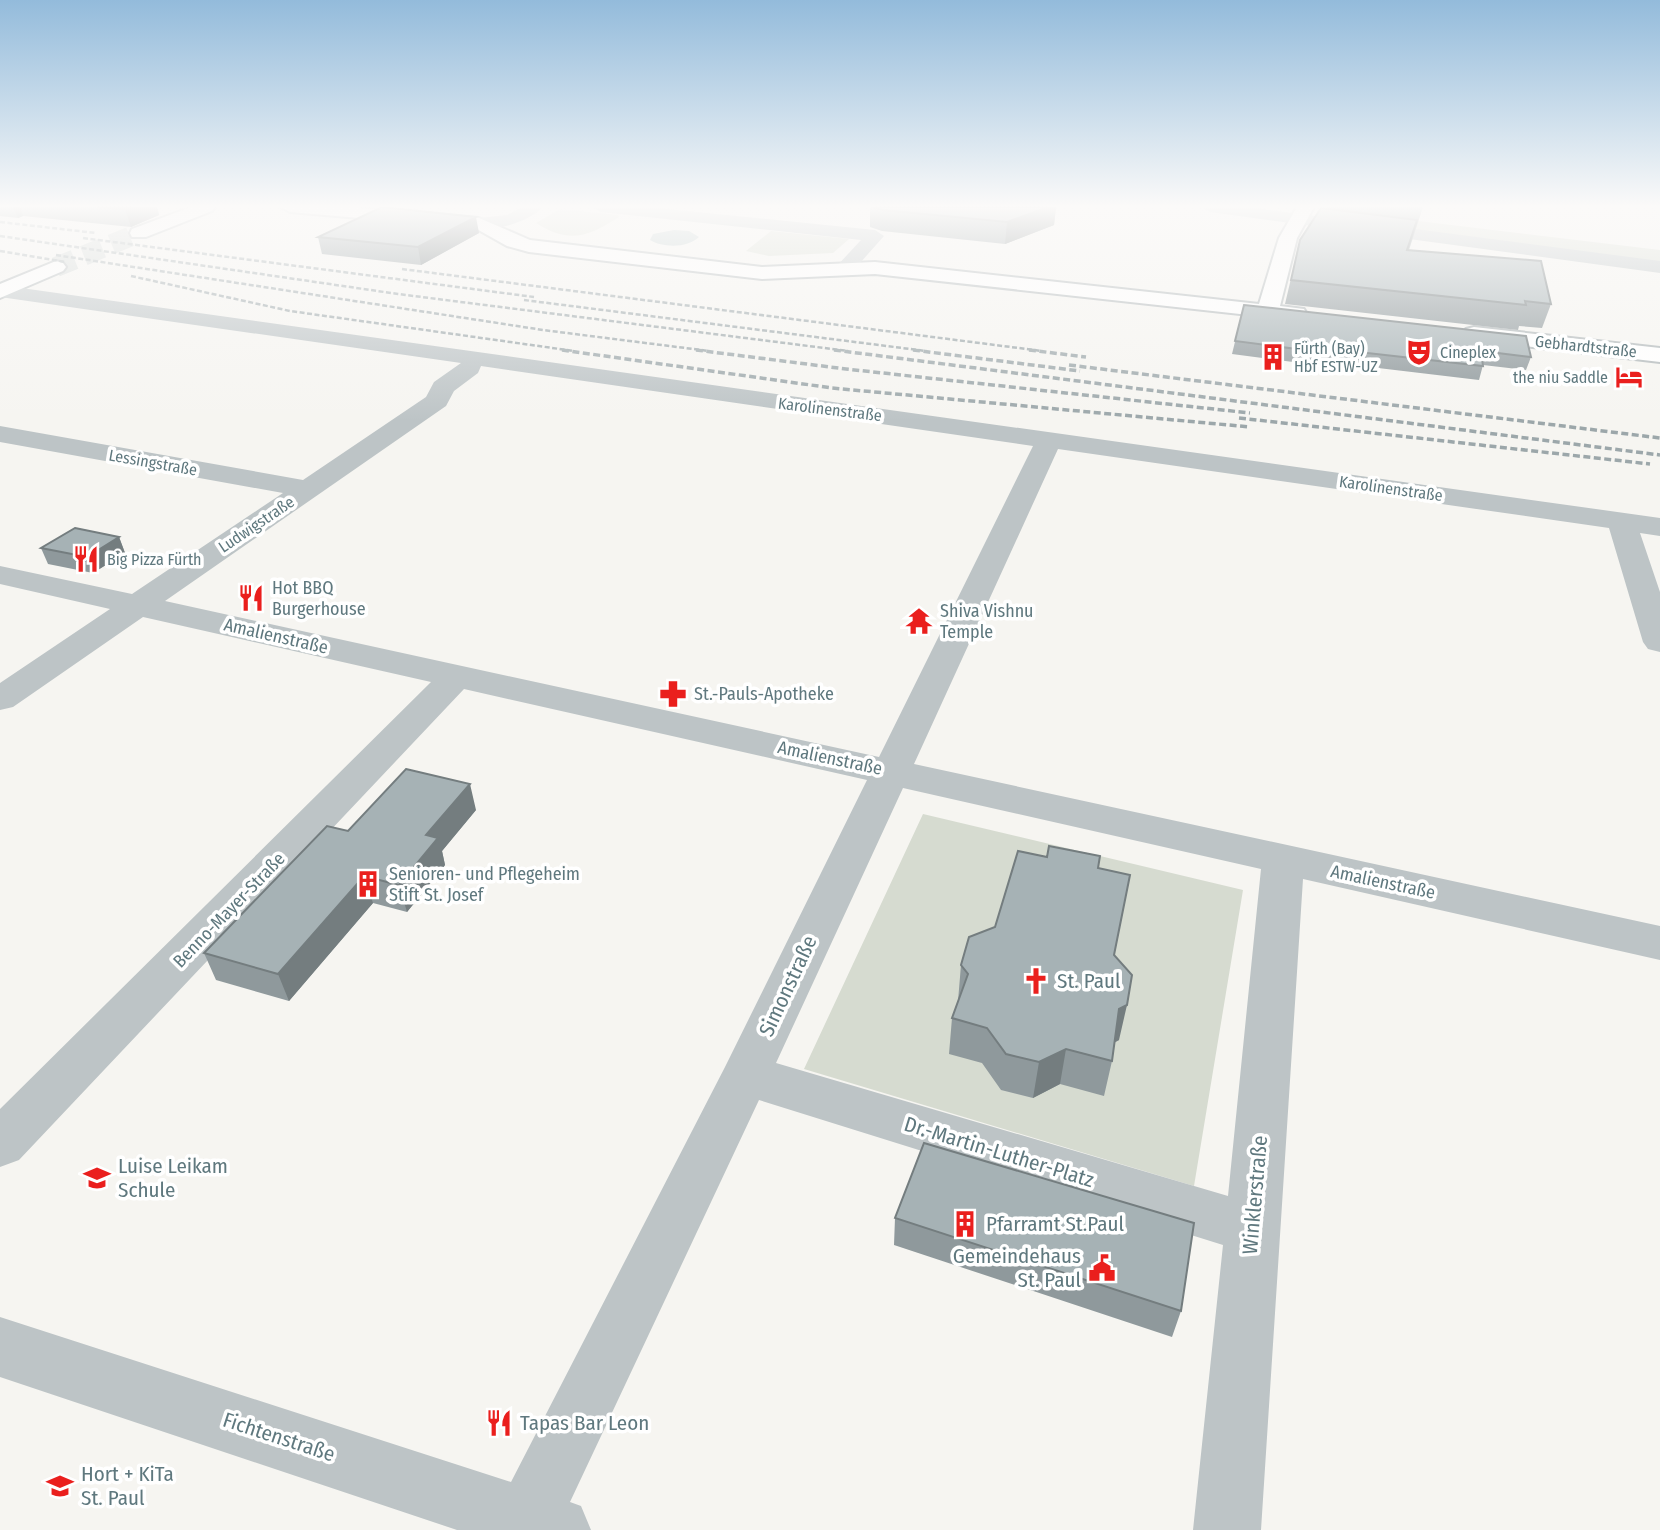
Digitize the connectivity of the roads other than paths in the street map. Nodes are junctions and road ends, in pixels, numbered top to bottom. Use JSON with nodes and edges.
{"nodes":[{"id":1,"x":30,"y":278,"type":"tunnel mouth"},
{"id":2,"x":971,"y":278,"type":"edge"},
{"id":3,"x":1277,"y":278,"type":"edge"},
{"id":4,"x":1,"y":291,"type":"edge"},
{"id":5,"x":1268,"y":311,"type":"junction"},
{"id":6,"x":1315,"y":316,"type":"edge"},
{"id":7,"x":1450,"y":331,"type":"edge"},
{"id":8,"x":1660,"y":355,"type":"edge"},
{"id":9,"x":470,"y":368,"type":"dead end"},
{"id":10,"x":0,"y":434,"type":"edge"},
{"id":11,"x":1050,"y":439,"type":"junction"},
{"id":12,"x":307,"y":489,"type":"junction"},
{"id":13,"x":1621,"y":521,"type":"junction"},
{"id":14,"x":1660,"y":527,"type":"edge"},
{"id":15,"x":0,"y":575,"type":"edge"},
{"id":16,"x":137,"y":605,"type":"junction"},
{"id":17,"x":1660,"y":642,"type":"edge"},
{"id":18,"x":457,"y":676,"type":"junction"},
{"id":19,"x":0,"y":699,"type":"edge"},
{"id":20,"x":892,"y":771,"type":"junction"},
{"id":21,"x":1283,"y":860,"type":"junction"},
{"id":22,"x":1660,"y":943,"type":"edge"},
{"id":23,"x":746,"y":1075,"type":"junction"},
{"id":24,"x":0,"y":1144,"type":"edge"},
{"id":25,"x":1252,"y":1228,"type":"junction"},
{"id":26,"x":0,"y":1347,"type":"edge"},
{"id":27,"x":535,"y":1526,"type":"edge"},
{"id":28,"x":1227,"y":1530,"type":"edge"}],
"edges":[{"from":1,"to":4,"type":"main road"},
{"from":2,"to":5,"type":"main road"},
{"from":3,"to":5,"type":"main road"},
{"from":4,"to":11,"type":"street","name":"Karolinenstraße"},
{"from":5,"to":6,"type":"main road"},
{"from":7,"to":8,"type":"main road","name":"Gebhardtstraße"},
{"from":9,"to":12,"type":"street","name":"Ludwigstraße"},
{"from":10,"to":12,"type":"street","name":"Lessingstraße"},
{"from":11,"to":13,"type":"street","name":"Karolinenstraße"},
{"from":11,"to":20,"type":"street","name":"Simonstraße"},
{"from":12,"to":16,"type":"street","name":"Ludwigstraße"},
{"from":13,"to":14,"type":"street","name":"Karolinenstraße"},
{"from":13,"to":17,"type":"street"},
{"from":15,"to":16,"type":"street","name":"Amalienstraße"},
{"from":16,"to":18,"type":"street","name":"Amalienstraße"},
{"from":16,"to":19,"type":"street","name":"Ludwigstraße"},
{"from":18,"to":20,"type":"street","name":"Amalienstraße"},
{"from":18,"to":24,"type":"street","name":"Benno-Mayer-Straße"},
{"from":20,"to":21,"type":"street","name":"Amalienstraße"},
{"from":20,"to":23,"type":"street","name":"Simonstraße"},
{"from":21,"to":22,"type":"street","name":"Amalienstraße"},
{"from":21,"to":25,"type":"street","name":"Winklerstraße"},
{"from":23,"to":25,"type":"street","name":"Dr.-Martin-Luther-Platz"},
{"from":23,"to":27,"type":"street","name":"Simonstraße"},
{"from":25,"to":28,"type":"street","name":"Winklerstraße"},
{"from":26,"to":27,"type":"street","name":"Fichtenstraße"}]}
